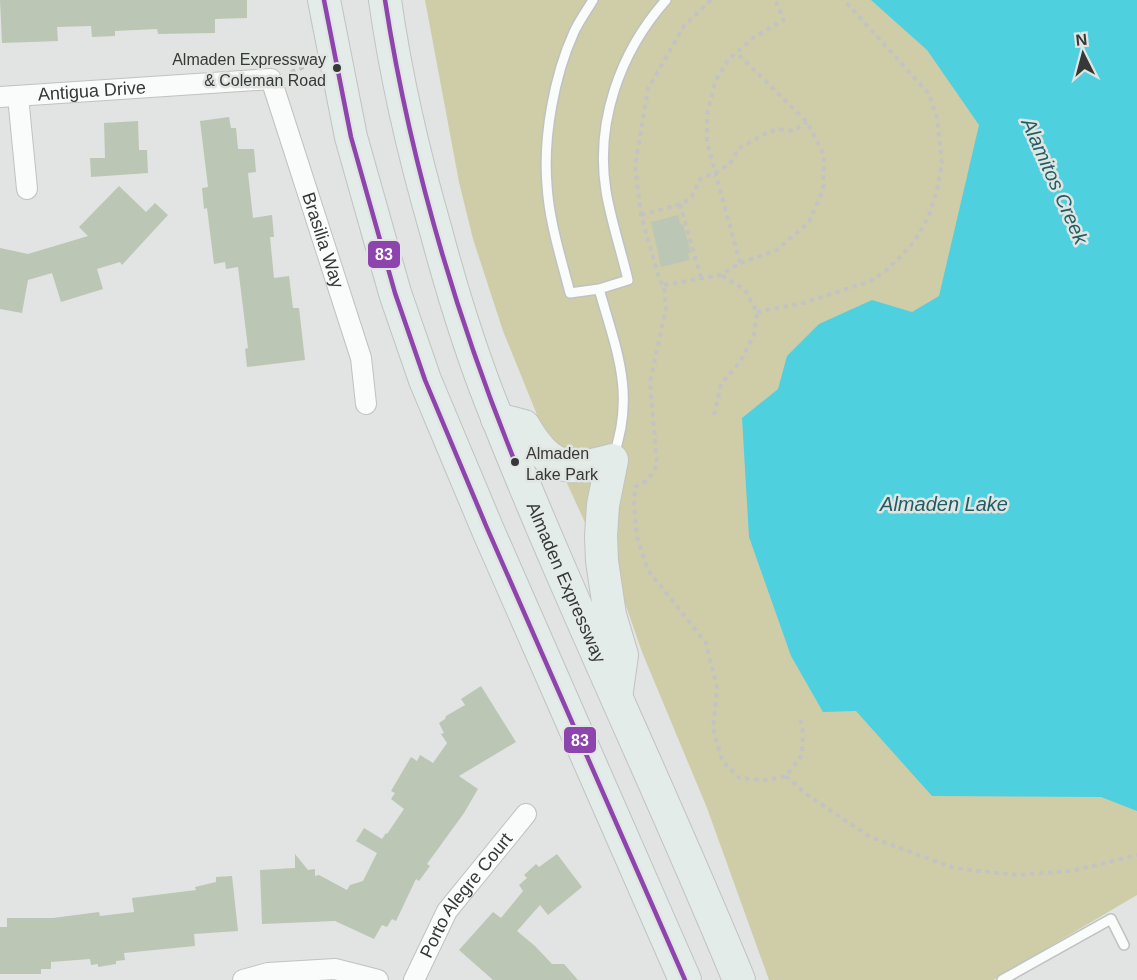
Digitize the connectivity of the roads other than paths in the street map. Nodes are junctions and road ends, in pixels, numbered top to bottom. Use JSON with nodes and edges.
{"nodes":[{"id":1,"x":385,"y":0,"type":"edge"},
{"id":2,"x":593,"y":0,"type":"edge"},
{"id":3,"x":666,"y":0,"type":"edge"},
{"id":4,"x":321,"y":5,"type":"edge"},
{"id":5,"x":271,"y":78,"type":"joint"},
{"id":6,"x":9,"y":96,"type":"edge"},
{"id":7,"x":27,"y":189,"type":"dead end"},
{"id":8,"x":599,"y":289,"type":"junction"},
{"id":9,"x":366,"y":404,"type":"dead end"},
{"id":10,"x":497,"y":419,"type":"junction"},
{"id":11,"x":612,"y":460,"type":"junction"},
{"id":12,"x":617,"y":695,"type":"junction"},
{"id":13,"x":526,"y":814,"type":"dead end"},
{"id":14,"x":1124,"y":945,"type":"dead end"},
{"id":15,"x":243,"y":980,"type":"edge"},
{"id":16,"x":378,"y":980,"type":"edge"},
{"id":17,"x":414,"y":980,"type":"edge"},
{"id":18,"x":685,"y":980,"type":"edge"},
{"id":19,"x":739,"y":980,"type":"edge"},
{"id":20,"x":1002,"y":980,"type":"edge"}],
"edges":[{"from":1,"to":10,"type":"main road","name":"Almaden Expressway"},
{"from":2,"to":8,"type":"lane"},
{"from":3,"to":8,"type":"lane"},
{"from":4,"to":18,"type":"main road"},
{"from":5,"to":6,"type":"street","name":"Antigua Drive"},
{"from":5,"to":9,"type":"street","name":"Brasilia Way"},
{"from":6,"to":7,"type":"street","name":"Antigua Drive"},
{"from":8,"to":11,"type":"lane"},
{"from":10,"to":11,"type":"main road"},
{"from":10,"to":12,"type":"main road","name":"Almaden Expressway"},
{"from":11,"to":12,"type":"main road"},
{"from":12,"to":19,"type":"main road","name":"Almaden Expressway"},
{"from":13,"to":17,"type":"street","name":"Porto Alegre Court"},
{"from":14,"to":20,"type":"lane"},
{"from":15,"to":16,"type":"street"}]}
